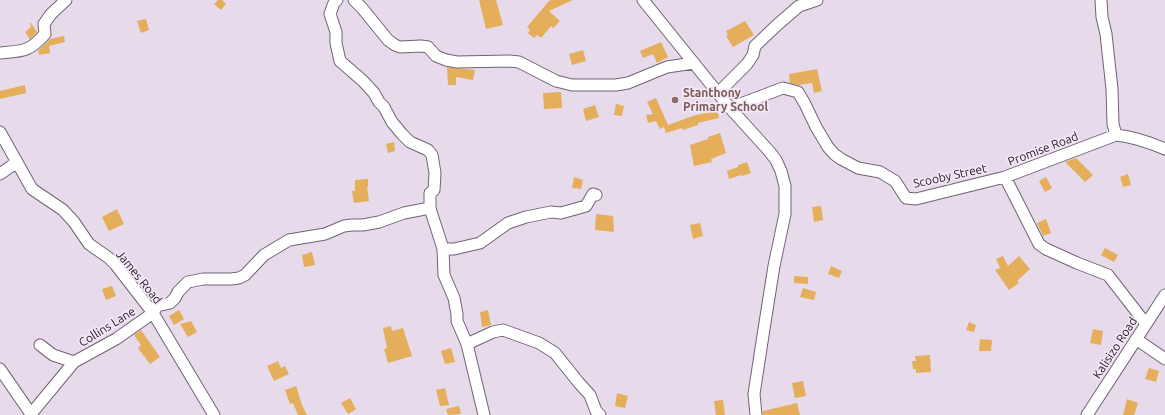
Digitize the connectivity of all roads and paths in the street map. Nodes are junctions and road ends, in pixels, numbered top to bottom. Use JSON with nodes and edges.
{"nodes":[{"id":1,"x":66,"y":0,"type":"edge"},
{"id":2,"x":337,"y":0,"type":"edge"},
{"id":3,"x":354,"y":0,"type":"edge"},
{"id":4,"x":643,"y":0,"type":"edge"},
{"id":5,"x":817,"y":0,"type":"edge"},
{"id":6,"x":1101,"y":0,"type":"edge"},
{"id":7,"x":0,"y":53,"type":"edge"},
{"id":8,"x":694,"y":63,"type":"junction"},
{"id":9,"x":718,"y":93,"type":"junction"},
{"id":10,"x":730,"y":108,"type":"junction"},
{"id":11,"x":0,"y":132,"type":"edge"},
{"id":12,"x":1116,"y":136,"type":"junction"},
{"id":13,"x":1165,"y":149,"type":"edge"},
{"id":14,"x":17,"y":162,"type":"junction"},
{"id":15,"x":0,"y":174,"type":"edge"},
{"id":16,"x":1005,"y":177,"type":"junction"},
{"id":17,"x":596,"y":195,"type":"dead end"},
{"id":18,"x":430,"y":208,"type":"junction"},
{"id":19,"x":443,"y":249,"type":"junction"},
{"id":20,"x":1165,"y":296,"type":"edge"},
{"id":21,"x":153,"y":313,"type":"junction"},
{"id":22,"x":1146,"y":324,"type":"junction"},
{"id":23,"x":1136,"y":339,"type":"junction"},
{"id":24,"x":467,"y":344,"type":"junction"},
{"id":25,"x":40,"y":345,"type":"dead end"},
{"id":26,"x":1165,"y":360,"type":"edge"},
{"id":27,"x":74,"y":362,"type":"junction"},
{"id":28,"x":0,"y":369,"type":"edge"},
{"id":29,"x":32,"y":414,"type":"edge"},
{"id":30,"x":214,"y":415,"type":"edge"},
{"id":31,"x":484,"y":415,"type":"edge"},
{"id":32,"x":600,"y":415,"type":"edge"},
{"id":33,"x":756,"y":415,"type":"edge"},
{"id":34,"x":1087,"y":415,"type":"edge"}],
"edges":[{"from":1,"to":7,"type":"street"},
{"from":2,"to":18,"type":"street"},
{"from":3,"to":8,"type":"street"},
{"from":4,"to":8,"type":"street"},
{"from":5,"to":9,"type":"street"},
{"from":6,"to":12,"type":"street"},
{"from":8,"to":9,"type":"street"},
{"from":9,"to":10,"type":"street"},
{"from":10,"to":16,"type":"street","name":"Scooby Street"},
{"from":10,"to":33,"type":"street"},
{"from":11,"to":14,"type":"street","name":"James Road"},
{"from":12,"to":13,"type":"street"},
{"from":12,"to":16,"type":"street","name":"Promise Road"},
{"from":14,"to":15,"type":"street"},
{"from":14,"to":21,"type":"street","name":"James Road"},
{"from":16,"to":22,"type":"street","name":"Promise Road"},
{"from":17,"to":19,"type":"street"},
{"from":18,"to":19,"type":"street"},
{"from":18,"to":21,"type":"street","name":"Collins Lane"},
{"from":19,"to":24,"type":"street"},
{"from":20,"to":22,"type":"street","name":"Kalisizo Road"},
{"from":21,"to":27,"type":"street","name":"Collins Lane"},
{"from":21,"to":30,"type":"street","name":"James Road"},
{"from":22,"to":23,"type":"street","name":"Kalisizo Road"},
{"from":23,"to":26,"type":"street"},
{"from":23,"to":34,"type":"street","name":"Kalisizo Road"},
{"from":24,"to":31,"type":"street"},
{"from":24,"to":32,"type":"street"},
{"from":25,"to":27,"type":"street","name":"Collins Lane"},
{"from":27,"to":29,"type":"street","name":"Collins Lane"},
{"from":28,"to":29,"type":"street"}]}
